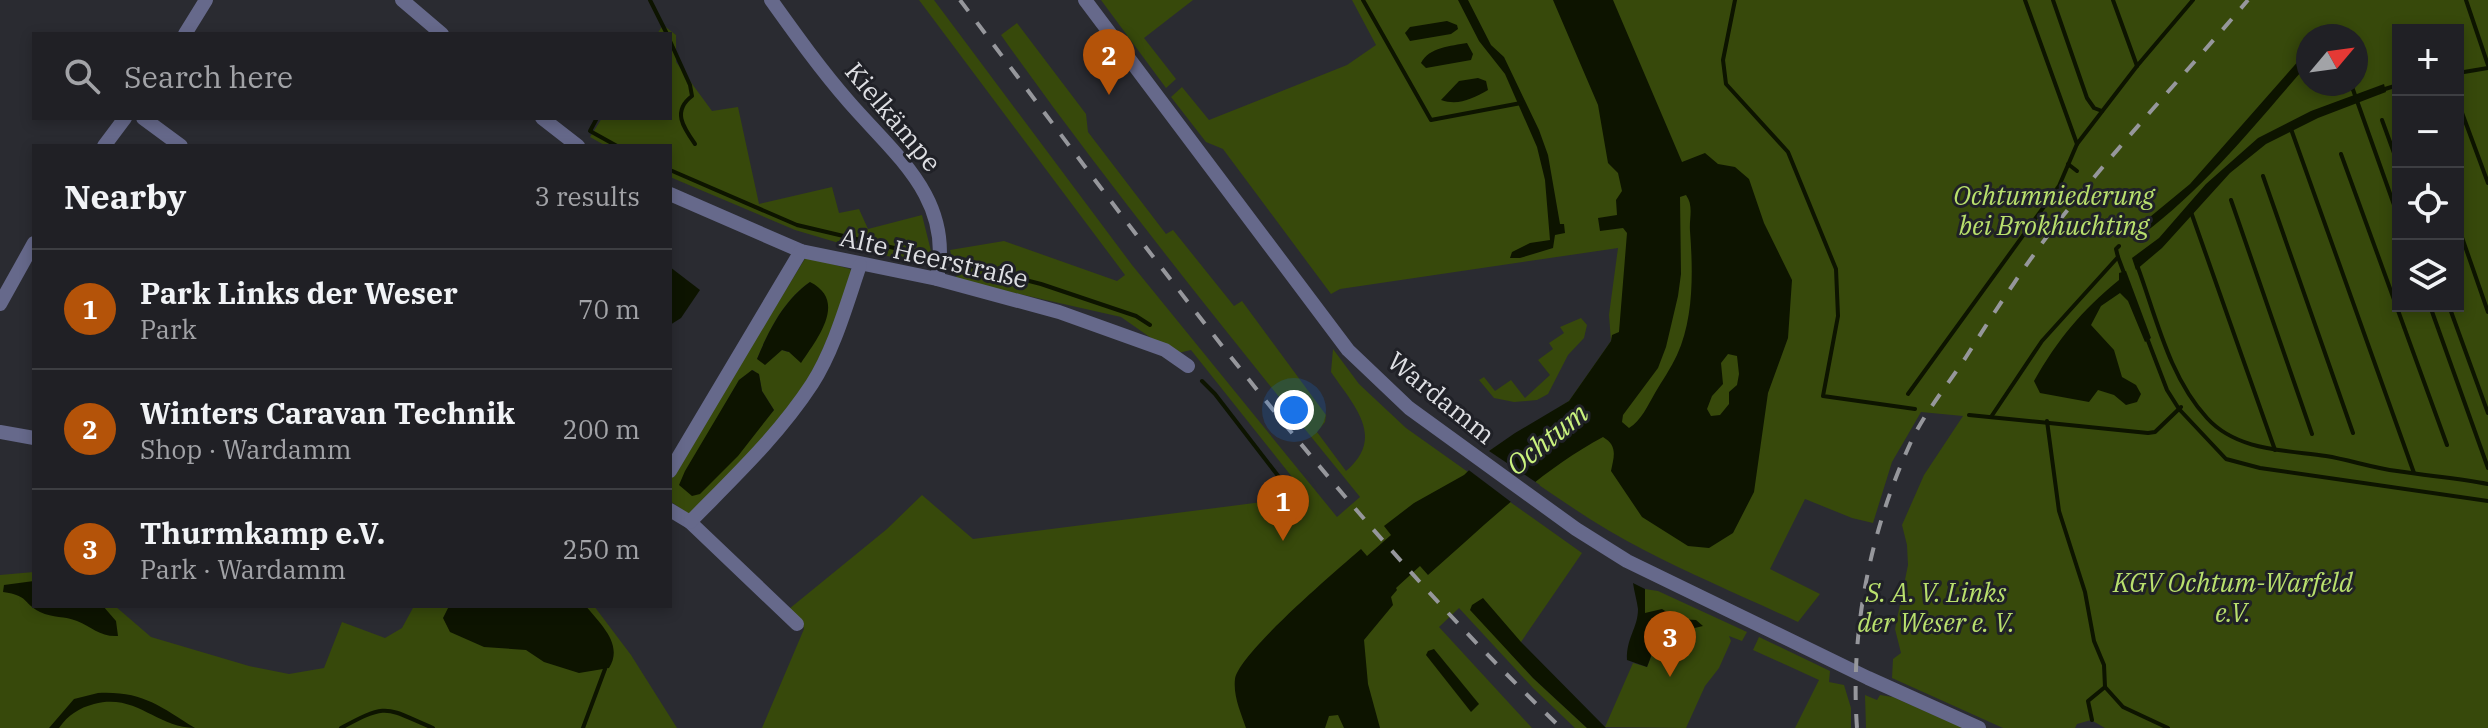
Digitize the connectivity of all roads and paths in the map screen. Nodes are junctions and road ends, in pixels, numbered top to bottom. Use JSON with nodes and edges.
{"nodes":[{"id":1,"x":206,"y":0,"type":"edge"},
{"id":2,"x":402,"y":0,"type":"edge"},
{"id":3,"x":771,"y":0,"type":"edge"},
{"id":4,"x":1085,"y":0,"type":"edge"},
{"id":5,"x":186,"y":32,"type":"edge"},
{"id":6,"x":440,"y":32,"type":"edge"},
{"id":7,"x":124,"y":120,"type":"edge"},
{"id":8,"x":146,"y":120,"type":"edge"},
{"id":9,"x":545,"y":120,"type":"edge"},
{"id":10,"x":106,"y":144,"type":"edge"},
{"id":11,"x":178,"y":144,"type":"edge"},
{"id":12,"x":575,"y":144,"type":"edge"},
{"id":13,"x":672,"y":195,"type":"edge"},
{"id":14,"x":32,"y":247,"type":"edge"},
{"id":15,"x":801,"y":251,"type":"junction"},
{"id":16,"x":860,"y":265,"type":"junction"},
{"id":17,"x":937,"y":279,"type":"junction"},
{"id":18,"x":0,"y":304,"type":"edge"},
{"id":19,"x":1188,"y":366,"type":"dead end"},
{"id":20,"x":0,"y":432,"type":"edge"},
{"id":21,"x":32,"y":438,"type":"edge"},
{"id":22,"x":672,"y":468,"type":"edge"},
{"id":23,"x":672,"y":511,"type":"edge"},
{"id":24,"x":690,"y":522,"type":"junction"},
{"id":25,"x":797,"y":624,"type":"dead end"},
{"id":26,"x":1979,"y":728,"type":"edge"}],
"edges":[{"from":1,"to":5,"type":"street"},
{"from":2,"to":6,"type":"street"},
{"from":3,"to":17,"type":"street","name":"Kielkämpe"},
{"from":4,"to":26,"type":"street","name":"Wardamm"},
{"from":7,"to":10,"type":"street"},
{"from":8,"to":11,"type":"street"},
{"from":9,"to":12,"type":"street"},
{"from":13,"to":15,"type":"street","name":"Alte Heerstraße"},
{"from":14,"to":18,"type":"street"},
{"from":15,"to":16,"type":"street","name":"Alte Heerstraße"},
{"from":15,"to":22,"type":"street"},
{"from":16,"to":17,"type":"street","name":"Alte Heerstraße"},
{"from":16,"to":24,"type":"street"},
{"from":17,"to":19,"type":"street","name":"Alte Heerstraße"},
{"from":20,"to":21,"type":"street"},
{"from":23,"to":24,"type":"street"},
{"from":24,"to":25,"type":"street"}]}
